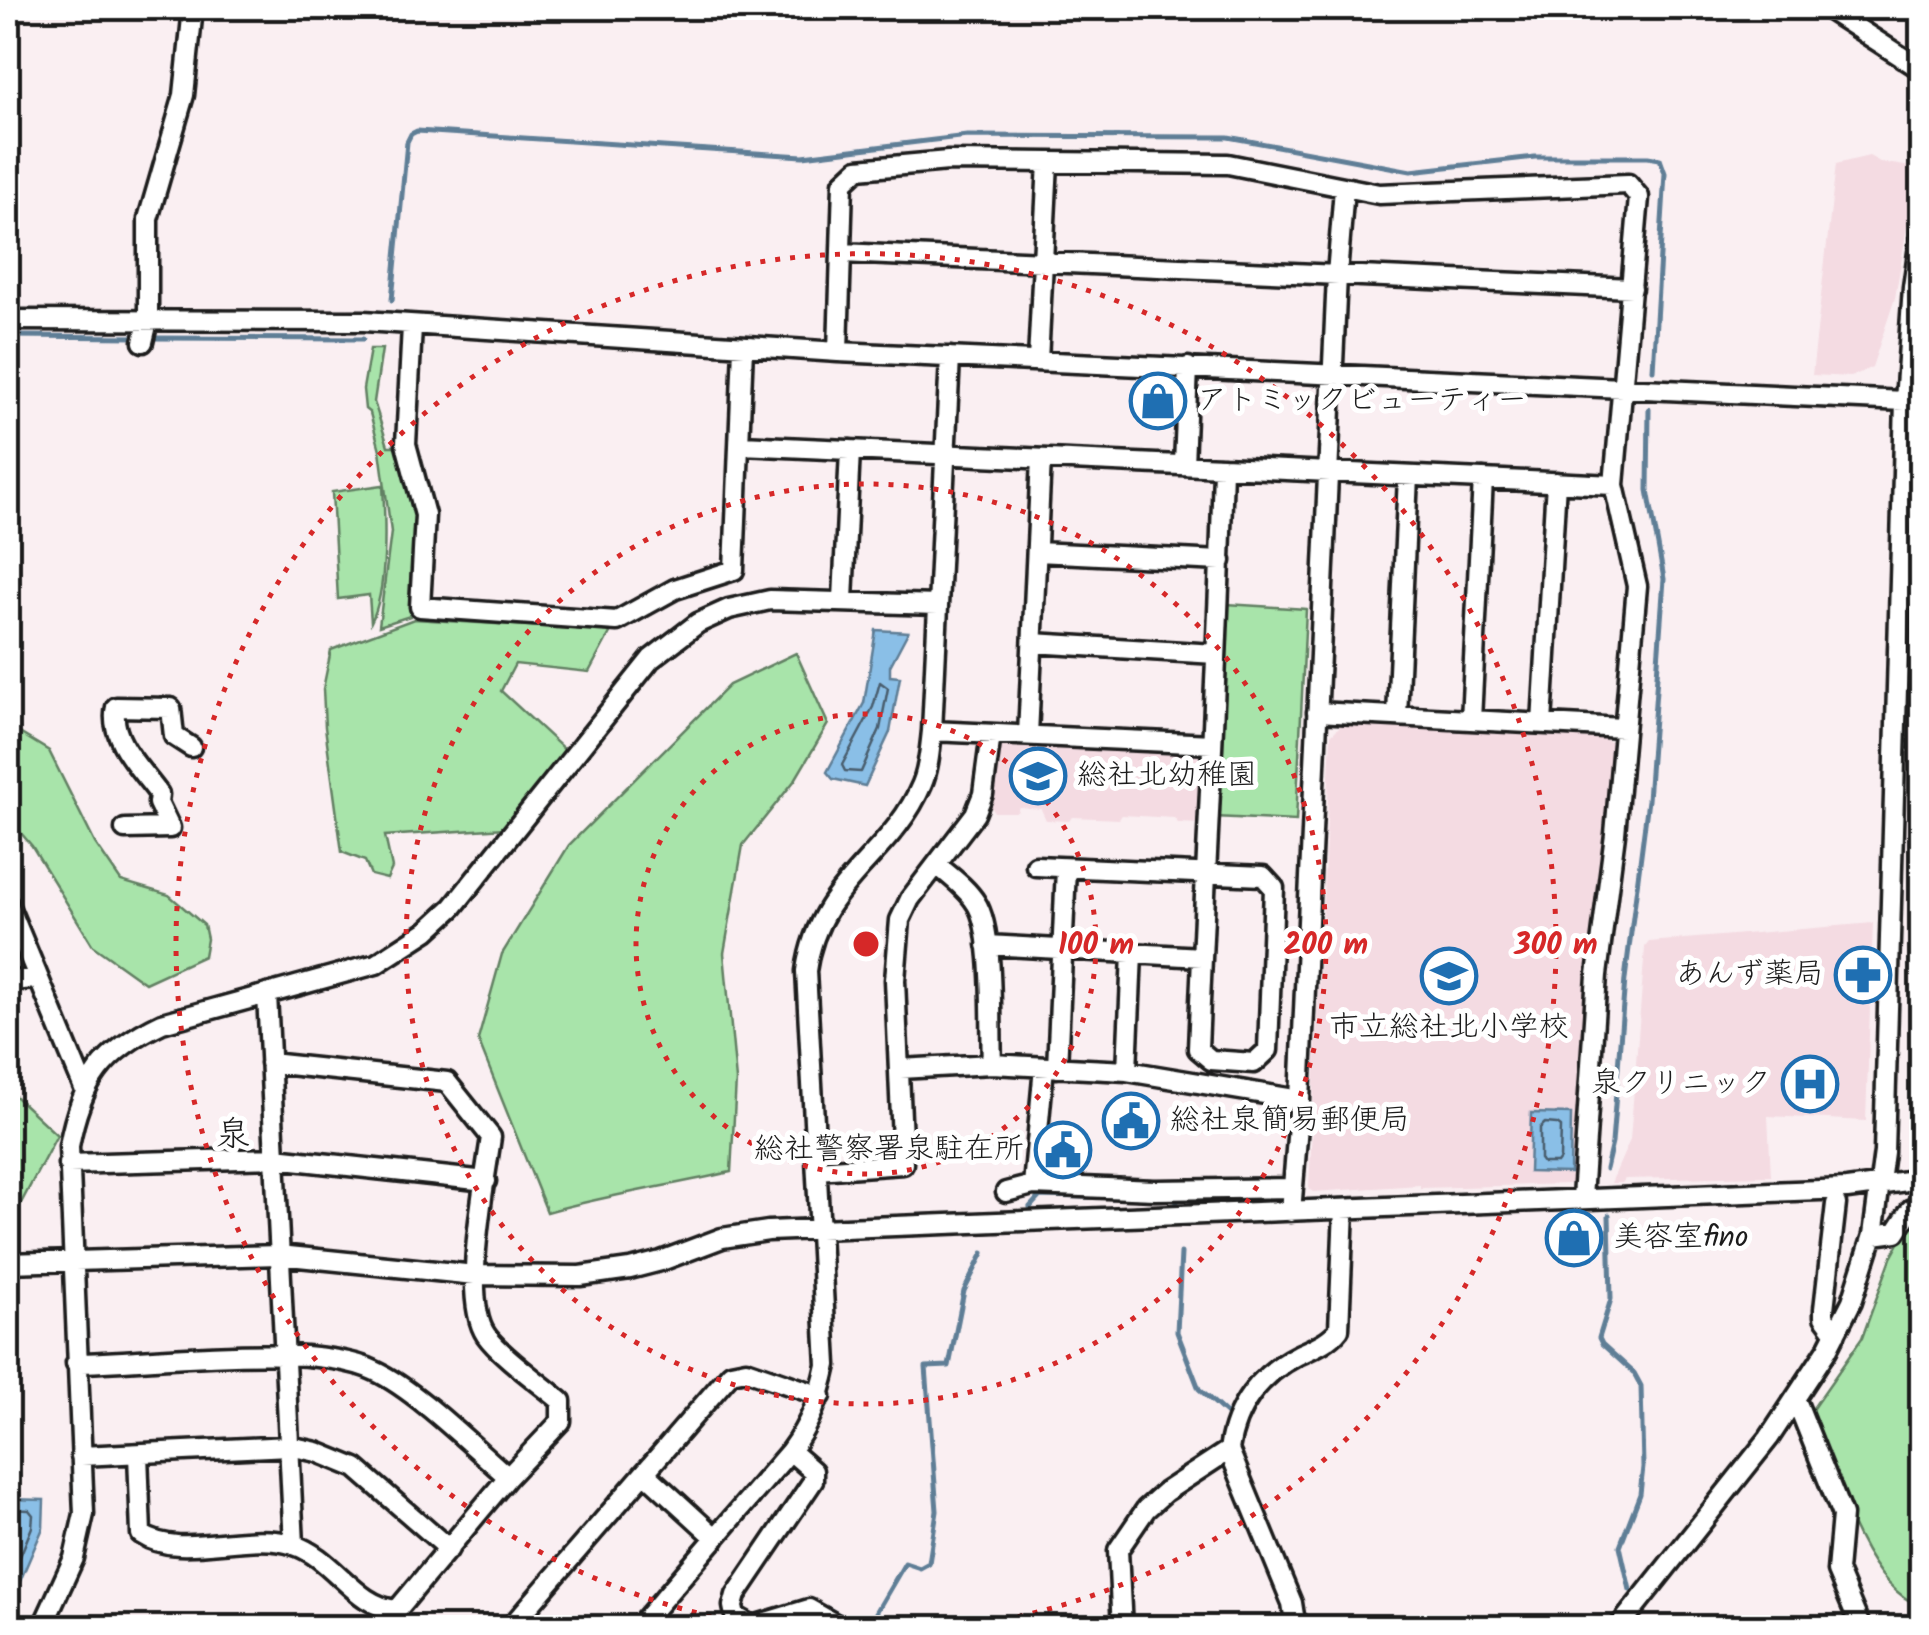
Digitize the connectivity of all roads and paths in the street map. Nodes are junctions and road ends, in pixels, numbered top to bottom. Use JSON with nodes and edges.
{"nodes":[{"id":1,"x":193,"y":8,"type":"edge"},
{"id":2,"x":1836,"y":10,"type":"edge"},
{"id":3,"x":1922,"y":70,"type":"edge"},
{"id":4,"x":1922,"y":96,"type":"edge"},
{"id":5,"x":1922,"y":111,"type":"edge"},
{"id":6,"x":1048,"y":162,"type":"junction"},
{"id":7,"x":1344,"y":188,"type":"junction"},
{"id":8,"x":1922,"y":225,"type":"edge"},
{"id":9,"x":842,"y":253,"type":"junction"},
{"id":10,"x":1043,"y":263,"type":"junction"},
{"id":11,"x":1337,"y":275,"type":"junction"},
{"id":12,"x":1632,"y":288,"type":"junction"},
{"id":13,"x":8,"y":320,"type":"edge"},
{"id":14,"x":412,"y":326,"type":"junction"},
{"id":15,"x":145,"y":332,"type":"junction"},
{"id":16,"x":743,"y":347,"type":"junction"},
{"id":17,"x":838,"y":352,"type":"junction"},
{"id":18,"x":950,"y":357,"type":"junction"},
{"id":19,"x":1038,"y":361,"type":"junction"},
{"id":20,"x":1188,"y":367,"type":"junction"},
{"id":21,"x":1334,"y":373,"type":"junction"},
{"id":22,"x":1625,"y":387,"type":"junction"},
{"id":23,"x":1905,"y":401,"type":"junction"},
{"id":24,"x":740,"y":446,"type":"junction"},
{"id":25,"x":850,"y":450,"type":"junction"},
{"id":26,"x":946,"y":455,"type":"junction"},
{"id":27,"x":1041,"y":459,"type":"junction"},
{"id":28,"x":1184,"y":466,"type":"junction"},
{"id":29,"x":1224,"y":467,"type":"junction"},
{"id":30,"x":1329,"y":472,"type":"junction"},
{"id":31,"x":1408,"y":476,"type":"junction"},
{"id":32,"x":1483,"y":479,"type":"junction"},
{"id":33,"x":1556,"y":482,"type":"junction"},
{"id":34,"x":1614,"y":485,"type":"junction"},
{"id":35,"x":1037,"y":552,"type":"junction"},
{"id":36,"x":1221,"y":561,"type":"junction"},
{"id":37,"x":843,"y":600,"type":"junction"},
{"id":38,"x":938,"y":605,"type":"junction"},
{"id":39,"x":1032,"y":643,"type":"junction"},
{"id":40,"x":1216,"y":654,"type":"junction"},
{"id":41,"x":1317,"y":712,"type":"junction"},
{"id":42,"x":1397,"y":716,"type":"junction"},
{"id":43,"x":1471,"y":720,"type":"junction"},
{"id":44,"x":1542,"y":724,"type":"junction"},
{"id":45,"x":1624,"y":728,"type":"junction"},
{"id":46,"x":932,"y":731,"type":"junction"},
{"id":47,"x":991,"y":734,"type":"junction"},
{"id":48,"x":1028,"y":735,"type":"junction"},
{"id":49,"x":1212,"y":744,"type":"junction"},
{"id":50,"x":191,"y":746,"type":"dead end"},
{"id":51,"x":126,"y":829,"type":"dead end"},
{"id":52,"x":937,"y":865,"type":"junction"},
{"id":53,"x":1036,"y":866,"type":"dead end"},
{"id":54,"x":1066,"y":868,"type":"junction"},
{"id":55,"x":1206,"y":874,"type":"junction"},
{"id":56,"x":8,"y":904,"type":"edge"},
{"id":57,"x":987,"y":945,"type":"junction"},
{"id":58,"x":1063,"y":950,"type":"junction"},
{"id":59,"x":1132,"y":954,"type":"junction"},
{"id":60,"x":1202,"y":958,"type":"junction"},
{"id":61,"x":36,"y":979,"type":"junction"},
{"id":62,"x":8,"y":981,"type":"edge"},
{"id":63,"x":267,"y":994,"type":"junction"},
{"id":64,"x":270,"y":1063,"type":"junction"},
{"id":65,"x":992,"y":1064,"type":"junction"},
{"id":66,"x":1050,"y":1067,"type":"junction"},
{"id":67,"x":900,"y":1069,"type":"junction"},
{"id":68,"x":1127,"y":1072,"type":"junction"},
{"id":69,"x":84,"y":1088,"type":"junction"},
{"id":70,"x":1300,"y":1100,"type":"junction"},
{"id":71,"x":275,"y":1158,"type":"junction"},
{"id":72,"x":68,"y":1164,"type":"junction"},
{"id":73,"x":817,"y":1170,"type":"junction"},
{"id":74,"x":1922,"y":1179,"type":"edge"},
{"id":75,"x":486,"y":1180,"type":"junction"},
{"id":76,"x":1034,"y":1185,"type":"junction"},
{"id":77,"x":1880,"y":1186,"type":"junction"},
{"id":78,"x":1293,"y":1188,"type":"junction"},
{"id":79,"x":1006,"y":1192,"type":"dead end"},
{"id":80,"x":1582,"y":1198,"type":"junction"},
{"id":81,"x":1101,"y":1201,"type":"junction"},
{"id":82,"x":1836,"y":1204,"type":"dead end"},
{"id":83,"x":1922,"y":1207,"type":"edge"},
{"id":84,"x":1344,"y":1209,"type":"junction"},
{"id":85,"x":1291,"y":1212,"type":"junction"},
{"id":86,"x":818,"y":1229,"type":"junction"},
{"id":87,"x":1873,"y":1235,"type":"junction"},
{"id":88,"x":279,"y":1255,"type":"junction"},
{"id":89,"x":72,"y":1261,"type":"junction"},
{"id":90,"x":8,"y":1264,"type":"edge"},
{"id":91,"x":475,"y":1275,"type":"junction"},
{"id":92,"x":1836,"y":1332,"type":"junction"},
{"id":93,"x":284,"y":1356,"type":"junction"},
{"id":94,"x":76,"y":1363,"type":"junction"},
{"id":95,"x":821,"y":1396,"type":"junction"},
{"id":96,"x":1796,"y":1400,"type":"junction"},
{"id":97,"x":289,"y":1446,"type":"junction"},
{"id":98,"x":1229,"y":1450,"type":"junction"},
{"id":99,"x":790,"y":1451,"type":"junction"},
{"id":100,"x":138,"y":1454,"type":"junction"},
{"id":101,"x":81,"y":1456,"type":"junction"},
{"id":102,"x":645,"y":1473,"type":"junction"},
{"id":103,"x":508,"y":1477,"type":"junction"},
{"id":104,"x":716,"y":1538,"type":"junction"},
{"id":105,"x":294,"y":1545,"type":"junction"},
{"id":106,"x":449,"y":1549,"type":"junction"},
{"id":107,"x":42,"y":1628,"type":"edge"},
{"id":108,"x":510,"y":1628,"type":"edge"},
{"id":109,"x":638,"y":1628,"type":"edge"},
{"id":110,"x":842,"y":1628,"type":"edge"},
{"id":111,"x":1122,"y":1628,"type":"edge"},
{"id":112,"x":1296,"y":1628,"type":"edge"},
{"id":113,"x":1618,"y":1628,"type":"edge"},
{"id":114,"x":1861,"y":1628,"type":"edge"}],
"edges":[{"from":1,"to":15,"type":"street"},
{"from":2,"to":3,"type":"street"},
{"from":4,"to":5,"type":"street"},
{"from":6,"to":7,"type":"street"},
{"from":6,"to":9,"type":"street"},
{"from":6,"to":10,"type":"street"},
{"from":7,"to":11,"type":"street"},
{"from":7,"to":12,"type":"street"},
{"from":8,"to":23,"type":"street"},
{"from":9,"to":10,"type":"street"},
{"from":9,"to":17,"type":"street"},
{"from":10,"to":11,"type":"street"},
{"from":10,"to":19,"type":"street"},
{"from":11,"to":12,"type":"street"},
{"from":11,"to":21,"type":"street"},
{"from":12,"to":22,"type":"street"},
{"from":13,"to":15,"type":"street"},
{"from":14,"to":15,"type":"street"},
{"from":14,"to":16,"type":"street"},
{"from":14,"to":24,"type":"street"},
{"from":16,"to":17,"type":"street"},
{"from":16,"to":24,"type":"street"},
{"from":17,"to":18,"type":"street"},
{"from":18,"to":19,"type":"street"},
{"from":18,"to":26,"type":"street"},
{"from":19,"to":20,"type":"street"},
{"from":20,"to":21,"type":"street"},
{"from":20,"to":28,"type":"street"},
{"from":21,"to":22,"type":"street"},
{"from":21,"to":30,"type":"street"},
{"from":22,"to":23,"type":"street"},
{"from":22,"to":34,"type":"street"},
{"from":23,"to":77,"type":"street"},
{"from":24,"to":25,"type":"street"},
{"from":25,"to":26,"type":"street"},
{"from":25,"to":37,"type":"street"},
{"from":26,"to":27,"type":"street"},
{"from":26,"to":38,"type":"street"},
{"from":27,"to":28,"type":"street"},
{"from":27,"to":35,"type":"street"},
{"from":28,"to":29,"type":"street"},
{"from":29,"to":30,"type":"street"},
{"from":29,"to":36,"type":"street"},
{"from":30,"to":31,"type":"street"},
{"from":30,"to":41,"type":"street"},
{"from":31,"to":32,"type":"street"},
{"from":31,"to":42,"type":"street"},
{"from":32,"to":33,"type":"street"},
{"from":32,"to":43,"type":"street"},
{"from":33,"to":34,"type":"street"},
{"from":33,"to":44,"type":"street"},
{"from":34,"to":45,"type":"street"},
{"from":35,"to":36,"type":"street"},
{"from":35,"to":39,"type":"street"},
{"from":36,"to":40,"type":"street"},
{"from":37,"to":38,"type":"street"},
{"from":37,"to":63,"type":"street"},
{"from":38,"to":46,"type":"street"},
{"from":39,"to":40,"type":"street"},
{"from":39,"to":48,"type":"street"},
{"from":40,"to":49,"type":"street"},
{"from":41,"to":42,"type":"street"},
{"from":41,"to":70,"type":"street"},
{"from":42,"to":43,"type":"street"},
{"from":43,"to":44,"type":"street"},
{"from":44,"to":45,"type":"street"},
{"from":45,"to":80,"type":"street"},
{"from":46,"to":47,"type":"street"},
{"from":46,"to":73,"type":"street"},
{"from":47,"to":48,"type":"street"},
{"from":47,"to":52,"type":"street"},
{"from":48,"to":49,"type":"street"},
{"from":49,"to":55,"type":"street"},
{"from":50,"to":51,"type":"street"},
{"from":52,"to":57,"type":"street"},
{"from":52,"to":67,"type":"street"},
{"from":53,"to":54,"type":"street"},
{"from":54,"to":55,"type":"street"},
{"from":54,"to":58,"type":"street"},
{"from":55,"to":60,"type":"street"},
{"from":55,"to":60,"type":"street"},
{"from":56,"to":61,"type":"street"},
{"from":57,"to":58,"type":"street"},
{"from":57,"to":65,"type":"street"},
{"from":58,"to":59,"type":"street"},
{"from":58,"to":66,"type":"street"},
{"from":59,"to":60,"type":"street"},
{"from":59,"to":68,"type":"street"},
{"from":61,"to":62,"type":"street"},
{"from":61,"to":69,"type":"street"},
{"from":63,"to":64,"type":"street"},
{"from":63,"to":69,"type":"street"},
{"from":64,"to":71,"type":"street"},
{"from":64,"to":75,"type":"street"},
{"from":65,"to":66,"type":"street"},
{"from":65,"to":67,"type":"street"},
{"from":66,"to":68,"type":"street"},
{"from":66,"to":76,"type":"street"},
{"from":67,"to":73,"type":"street"},
{"from":68,"to":70,"type":"street"},
{"from":69,"to":72,"type":"street"},
{"from":70,"to":78,"type":"street"},
{"from":71,"to":72,"type":"street"},
{"from":71,"to":75,"type":"street"},
{"from":71,"to":88,"type":"street"},
{"from":72,"to":89,"type":"street"},
{"from":73,"to":86,"type":"street"},
{"from":74,"to":77,"type":"street"},
{"from":75,"to":91,"type":"street"},
{"from":76,"to":79,"type":"street"},
{"from":76,"to":81,"type":"street"},
{"from":77,"to":80,"type":"street"},
{"from":77,"to":87,"type":"street"},
{"from":78,"to":81,"type":"street"},
{"from":78,"to":85,"type":"street"},
{"from":80,"to":84,"type":"street"},
{"from":81,"to":85,"type":"street"},
{"from":81,"to":86,"type":"street"},
{"from":82,"to":92,"type":"street"},
{"from":83,"to":87,"type":"street"},
{"from":84,"to":85,"type":"street"},
{"from":84,"to":98,"type":"street"},
{"from":86,"to":91,"type":"street"},
{"from":86,"to":95,"type":"street"},
{"from":87,"to":92,"type":"street"},
{"from":88,"to":89,"type":"street"},
{"from":88,"to":91,"type":"street"},
{"from":88,"to":93,"type":"street"},
{"from":89,"to":90,"type":"street"},
{"from":89,"to":94,"type":"street"},
{"from":91,"to":103,"type":"street"},
{"from":92,"to":96,"type":"street"},
{"from":93,"to":94,"type":"street"},
{"from":93,"to":97,"type":"street"},
{"from":93,"to":103,"type":"street"},
{"from":94,"to":101,"type":"street"},
{"from":95,"to":99,"type":"street"},
{"from":95,"to":102,"type":"street"},
{"from":96,"to":113,"type":"street"},
{"from":96,"to":114,"type":"street"},
{"from":97,"to":100,"type":"street"},
{"from":97,"to":105,"type":"street"},
{"from":97,"to":106,"type":"street"},
{"from":98,"to":111,"type":"street"},
{"from":98,"to":112,"type":"street"},
{"from":99,"to":104,"type":"street"},
{"from":99,"to":110,"type":"street"},
{"from":100,"to":101,"type":"street"},
{"from":100,"to":105,"type":"street"},
{"from":101,"to":107,"type":"street"},
{"from":102,"to":104,"type":"street"},
{"from":102,"to":108,"type":"street"},
{"from":103,"to":106,"type":"street"},
{"from":104,"to":109,"type":"street"},
{"from":105,"to":106,"type":"street"}]}
